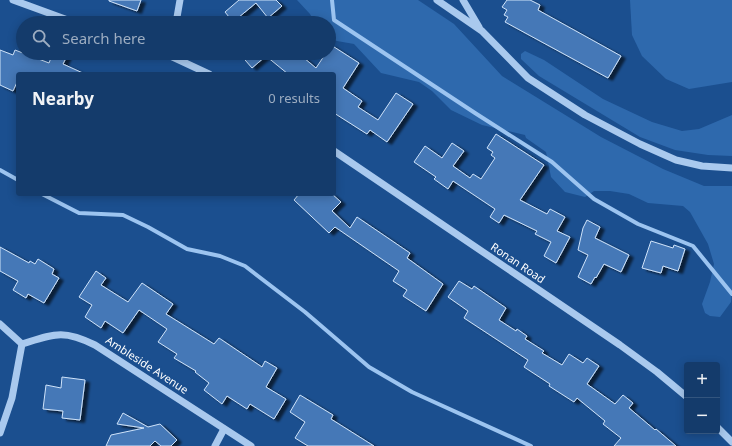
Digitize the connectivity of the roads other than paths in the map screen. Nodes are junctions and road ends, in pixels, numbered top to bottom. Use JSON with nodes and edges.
{"nodes":[{"id":1,"x":13,"y":0,"type":"edge"},
{"id":2,"x":180,"y":0,"type":"edge"},
{"id":3,"x":437,"y":0,"type":"edge"},
{"id":4,"x":463,"y":0,"type":"edge"},
{"id":5,"x":57,"y":16,"type":"edge"},
{"id":6,"x":177,"y":16,"type":"edge"},
{"id":7,"x":482,"y":31,"type":"junction"},
{"id":8,"x":180,"y":60,"type":"edge"},
{"id":9,"x":205,"y":72,"type":"edge"},
{"id":10,"x":336,"y":152,"type":"edge"},
{"id":11,"x":732,"y":168,"type":"edge"},
{"id":12,"x":0,"y":324,"type":"edge"},
{"id":13,"x":22,"y":344,"type":"junction"},
{"id":14,"x":684,"y":395,"type":"edge"},
{"id":15,"x":224,"y":429,"type":"junction"},
{"id":16,"x":720,"y":430,"type":"edge"},
{"id":17,"x":0,"y":433,"type":"edge"},
{"id":18,"x":732,"y":442,"type":"edge"},
{"id":19,"x":215,"y":446,"type":"edge"},
{"id":20,"x":251,"y":446,"type":"edge"}],
"edges":[{"from":1,"to":5,"type":"street"},
{"from":2,"to":6,"type":"street"},
{"from":3,"to":7,"type":"street"},
{"from":4,"to":7,"type":"street"},
{"from":7,"to":11,"type":"street"},
{"from":8,"to":9,"type":"street"},
{"from":10,"to":14,"type":"street","name":"Ronan Road"},
{"from":12,"to":13,"type":"street"},
{"from":13,"to":15,"type":"street","name":"Ambleside Avenue"},
{"from":13,"to":17,"type":"street"},
{"from":15,"to":19,"type":"street"},
{"from":15,"to":20,"type":"street","name":"Ambleside Avenue"},
{"from":16,"to":18,"type":"street"}]}
